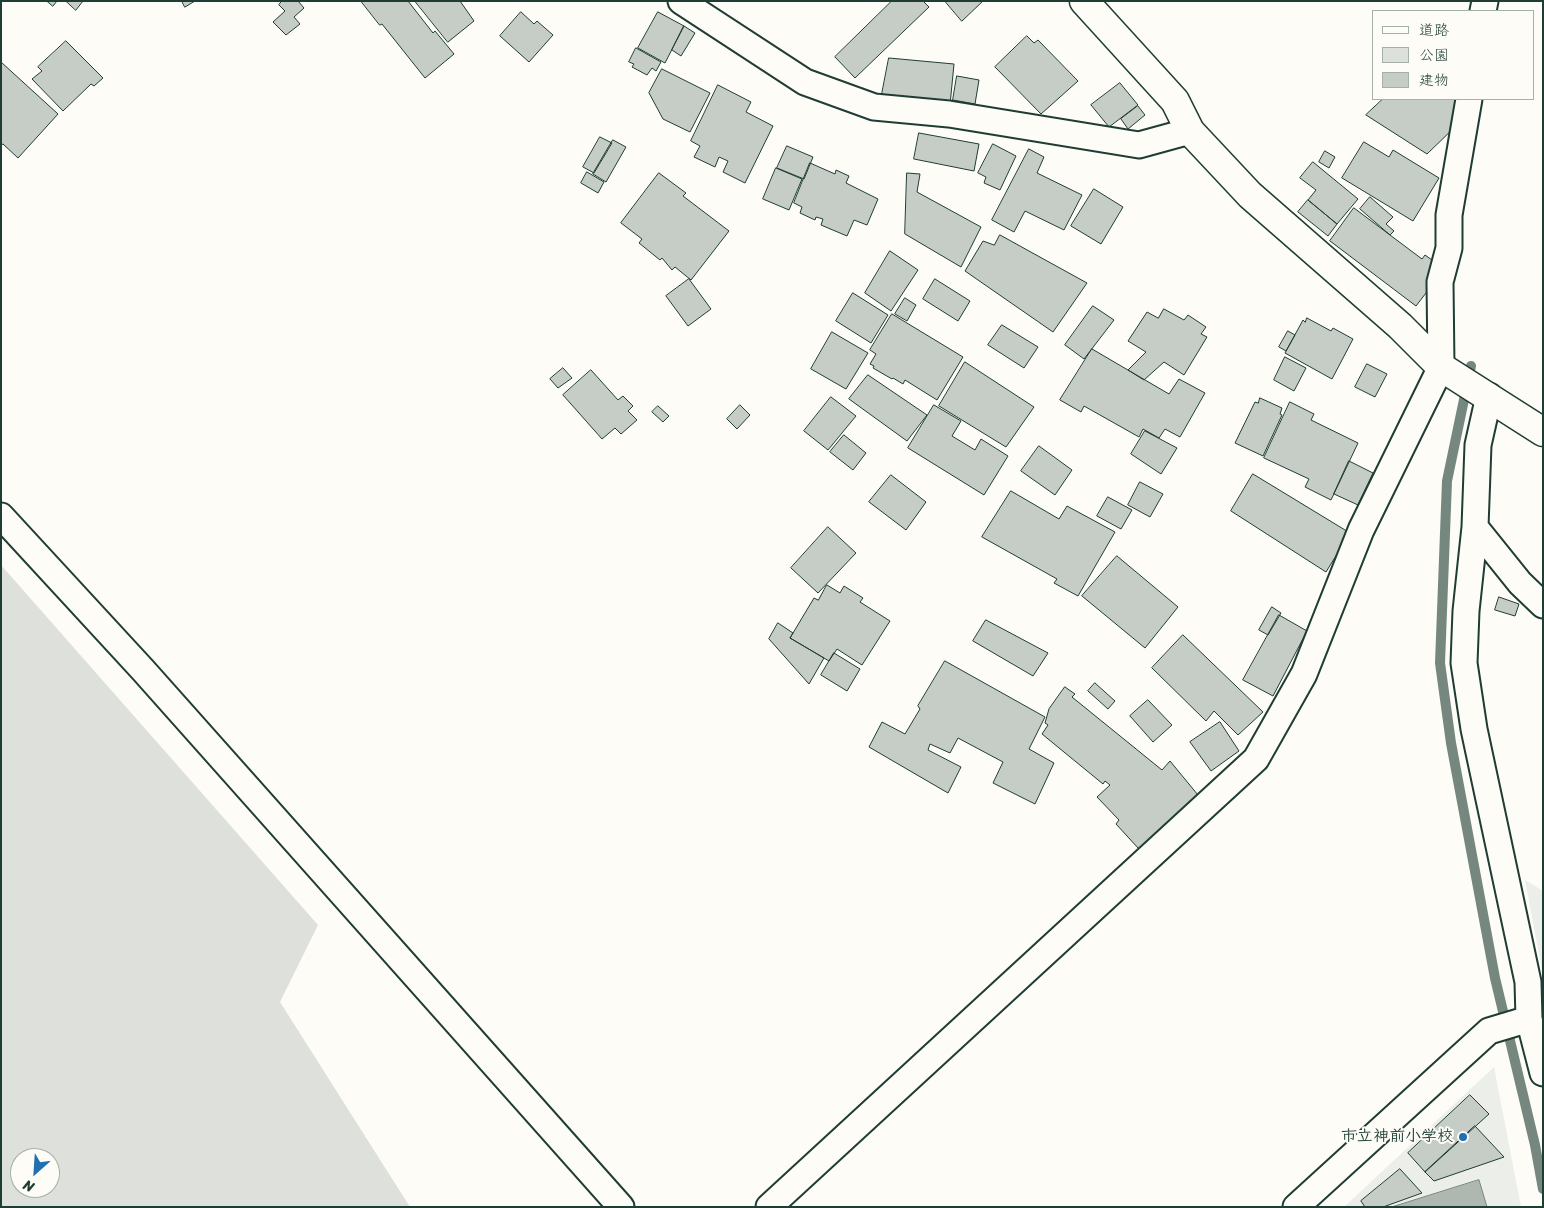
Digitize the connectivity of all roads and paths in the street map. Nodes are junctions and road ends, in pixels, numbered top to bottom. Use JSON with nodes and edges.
{"nodes":[{"id":1,"x":681,"y":1,"type":"edge"},
{"id":2,"x":1084,"y":1,"type":"edge"},
{"id":3,"x":1469,"y":100,"type":"edge"},
{"id":4,"x":1190,"y":131,"type":"junction"},
{"id":5,"x":1466,"y":382,"type":"junction"},
{"id":6,"x":1543,"y":432,"type":"edge"},
{"id":7,"x":1,"y":516,"type":"edge"},
{"id":8,"x":1475,"y":527,"type":"junction"},
{"id":9,"x":1543,"y":605,"type":"edge"},
{"id":10,"x":1527,"y":1020,"type":"junction"},
{"id":11,"x":1543,"y":1073,"type":"edge"},
{"id":12,"x":621,"y":1207,"type":"edge"},
{"id":13,"x":769,"y":1207,"type":"edge"},
{"id":14,"x":1296,"y":1207,"type":"edge"}],
"edges":[{"from":1,"to":4,"type":"street"},
{"from":2,"to":4,"type":"street"},
{"from":3,"to":5,"type":"street"},
{"from":4,"to":5,"type":"street"},
{"from":5,"to":6,"type":"street"},
{"from":5,"to":8,"type":"street"},
{"from":5,"to":13,"type":"street"},
{"from":7,"to":12,"type":"street"},
{"from":8,"to":9,"type":"street"},
{"from":8,"to":10,"type":"street"},
{"from":10,"to":11,"type":"street"},
{"from":10,"to":14,"type":"street"}]}
